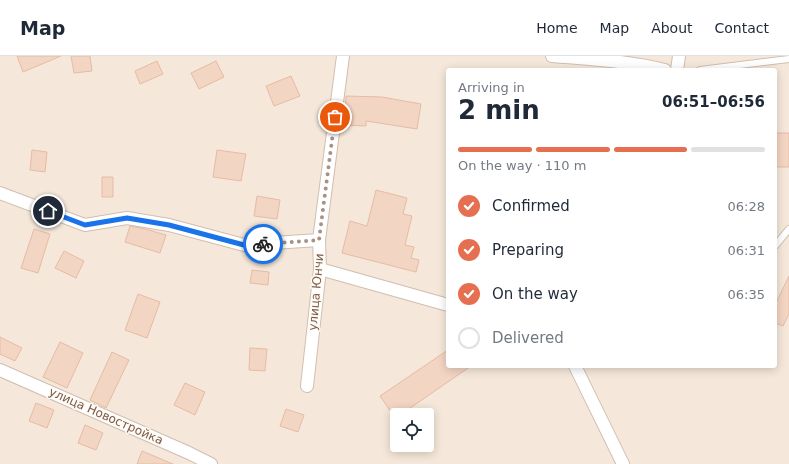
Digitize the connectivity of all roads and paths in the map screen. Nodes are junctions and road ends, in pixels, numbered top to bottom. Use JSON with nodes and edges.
{"nodes":[{"id":1,"x":343,"y":56,"type":"edge"},
{"id":2,"x":552,"y":56,"type":"edge"},
{"id":3,"x":679,"y":56,"type":"edge"},
{"id":4,"x":789,"y":59,"type":"edge"},
{"id":5,"x":657,"y":68,"type":"edge"},
{"id":6,"x":677,"y":68,"type":"edge"},
{"id":7,"x":716,"y":68,"type":"edge"},
{"id":8,"x":0,"y":193,"type":"edge"},
{"id":9,"x":789,"y":230,"type":"edge"},
{"id":10,"x":319,"y":240,"type":"junction"},
{"id":11,"x":777,"y":244,"type":"edge"},
{"id":12,"x":320,"y":269,"type":"junction"},
{"id":13,"x":446,"y":304,"type":"edge"},
{"id":14,"x":576,"y":368,"type":"edge"},
{"id":15,"x":0,"y":370,"type":"edge"},
{"id":16,"x":307,"y":386,"type":"dead end"},
{"id":17,"x":211,"y":464,"type":"edge"},
{"id":18,"x":623,"y":464,"type":"edge"}],
"edges":[{"from":1,"to":10,"type":"street","name":"улица Юнчи"},
{"from":2,"to":5,"type":"street"},
{"from":3,"to":6,"type":"street"},
{"from":4,"to":7,"type":"lane"},
{"from":8,"to":10,"type":"street"},
{"from":9,"to":11,"type":"lane"},
{"from":10,"to":12,"type":"street","name":"улица Юнчи"},
{"from":12,"to":13,"type":"street"},
{"from":12,"to":16,"type":"street","name":"улица Юнчи"},
{"from":14,"to":18,"type":"street"},
{"from":15,"to":17,"type":"street","name":"улица Новостройка"}]}
